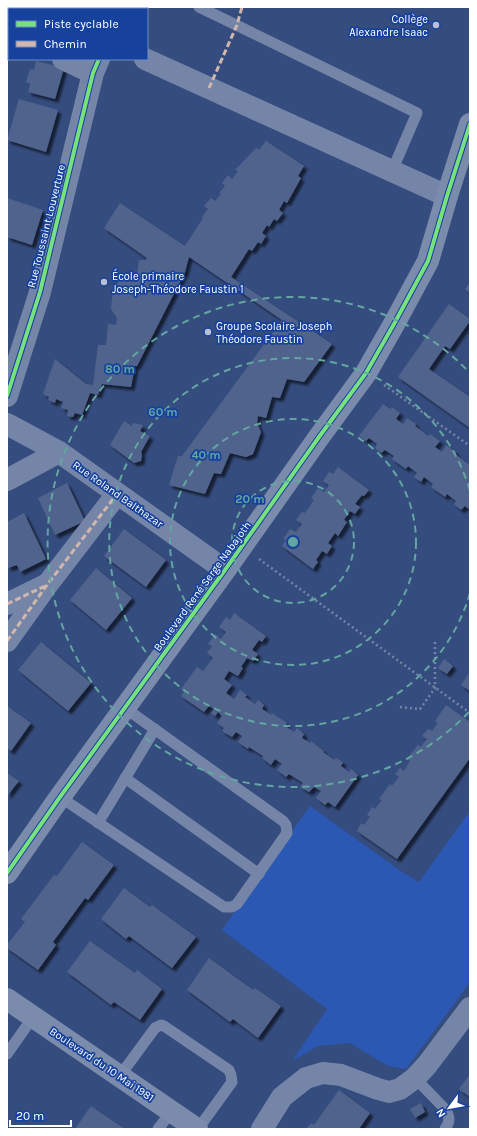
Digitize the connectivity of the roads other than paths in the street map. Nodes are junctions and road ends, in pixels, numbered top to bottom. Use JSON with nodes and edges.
{"nodes":[{"id":1,"x":199,"y":7,"type":"edge"},
{"id":2,"x":68,"y":60,"type":"edge"},
{"id":3,"x":147,"y":60,"type":"edge"},
{"id":4,"x":96,"y":66,"type":"edge"},
{"id":5,"x":470,"y":124,"type":"edge"},
{"id":6,"x":392,"y":171,"type":"junction"},
{"id":7,"x":447,"y":196,"type":"junction"},
{"id":8,"x":7,"y":396,"type":"edge"},
{"id":9,"x":7,"y":424,"type":"edge"},
{"id":10,"x":59,"y":452,"type":"junction"},
{"id":11,"x":7,"y":480,"type":"edge"},
{"id":12,"x":117,"y":494,"type":"junction"},
{"id":13,"x":225,"y":570,"type":"junction"},
{"id":14,"x":47,"y":585,"type":"junction"},
{"id":15,"x":7,"y":604,"type":"edge"},
{"id":16,"x":7,"y":641,"type":"edge"},
{"id":17,"x":125,"y":708,"type":"junction"},
{"id":18,"x":155,"y":729,"type":"junction"},
{"id":19,"x":125,"y":778,"type":"junction"},
{"id":20,"x":60,"y":798,"type":"junction"},
{"id":21,"x":98,"y":823,"type":"junction"},
{"id":22,"x":7,"y":873,"type":"edge"},
{"id":23,"x":259,"y":874,"type":"junction"},
{"id":24,"x":7,"y":999,"type":"edge"},
{"id":25,"x":33,"y":1017,"type":"junction"},
{"id":26,"x":467,"y":1018,"type":"edge"},
{"id":27,"x":7,"y":1054,"type":"edge"},
{"id":28,"x":119,"y":1076,"type":"junction"},
{"id":29,"x":415,"y":1078,"type":"junction"},
{"id":30,"x":172,"y":1111,"type":"junction"},
{"id":31,"x":158,"y":1129,"type":"edge"},
{"id":32,"x":197,"y":1129,"type":"edge"},
{"id":33,"x":262,"y":1129,"type":"edge"},
{"id":34,"x":445,"y":1129,"type":"edge"}],
"edges":[{"from":1,"to":6,"type":"lane"},
{"from":2,"to":4,"type":"street"},
{"from":3,"to":6,"type":"street"},
{"from":4,"to":8,"type":"street","name":"Rue Toussaint Louverture"},
{"from":5,"to":7,"type":"street","name":"Boulevard René Serge Nabajoth"},
{"from":6,"to":7,"type":"street"},
{"from":7,"to":13,"type":"street","name":"Boulevard René Serge Nabajoth"},
{"from":9,"to":10,"type":"street","name":"Rue Roland Balthazar"},
{"from":10,"to":11,"type":"street"},
{"from":10,"to":12,"type":"street","name":"Rue Roland Balthazar"},
{"from":12,"to":13,"type":"street","name":"Rue Roland Balthazar"},
{"from":12,"to":14,"type":"street"},
{"from":13,"to":17,"type":"street","name":"Boulevard René Serge Nabajoth"},
{"from":14,"to":15,"type":"street"},
{"from":14,"to":16,"type":"street"},
{"from":17,"to":18,"type":"lane"},
{"from":17,"to":20,"type":"street","name":"Boulevard René Serge Nabajoth"},
{"from":18,"to":19,"type":"lane"},
{"from":18,"to":23,"type":"lane"},
{"from":19,"to":21,"type":"lane"},
{"from":19,"to":23,"type":"lane"},
{"from":20,"to":21,"type":"lane"},
{"from":20,"to":22,"type":"street","name":"Boulevard René Serge Nabajoth"},
{"from":21,"to":23,"type":"lane"},
{"from":24,"to":25,"type":"street","name":"Boulevard du 10 Mai 1981"},
{"from":25,"to":27,"type":"lane"},
{"from":25,"to":28,"type":"street","name":"Boulevard du 10 Mai 1981"},
{"from":26,"to":29,"type":"street"},
{"from":28,"to":30,"type":"street","name":"Boulevard du 10 Mai 1981"},
{"from":28,"to":32,"type":"lane"},
{"from":29,"to":33,"type":"street"},
{"from":29,"to":34,"type":"lane"},
{"from":30,"to":31,"type":"lane"},
{"from":30,"to":32,"type":"street","name":"Boulevard du 10 Mai 1981"}]}
